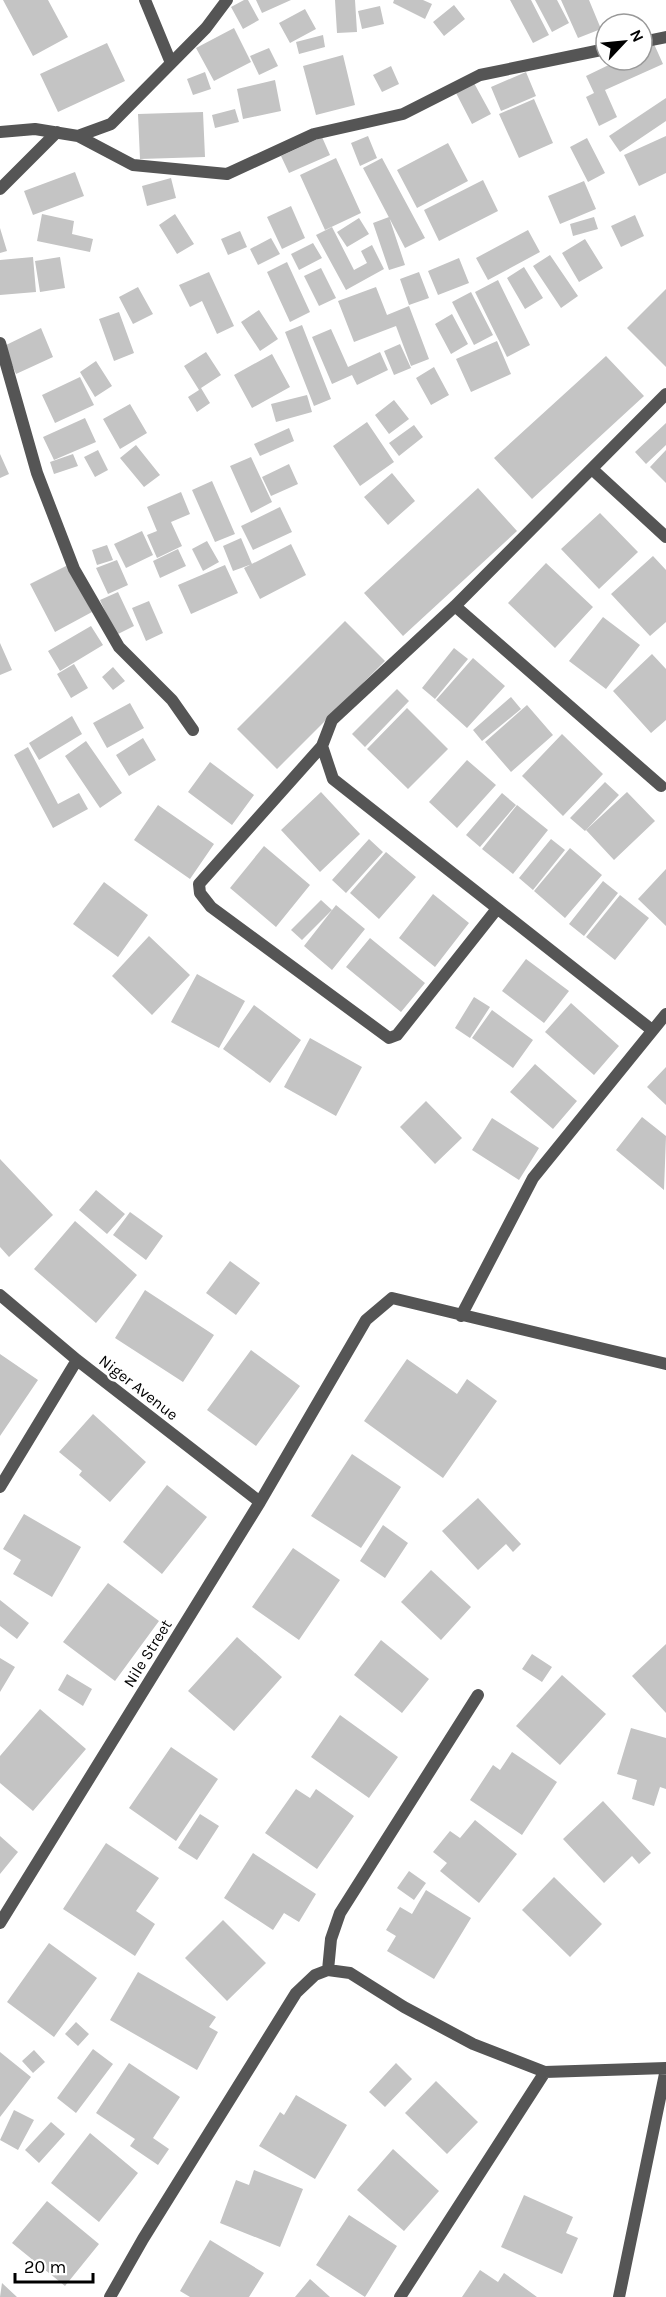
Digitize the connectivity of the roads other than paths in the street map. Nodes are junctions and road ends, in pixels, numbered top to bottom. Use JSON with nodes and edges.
{"nodes":[{"id":1,"x":145,"y":0,"type":"edge"},
{"id":2,"x":227,"y":0,"type":"edge"},
{"id":3,"x":594,"y":51,"type":"edge"},
{"id":4,"x":171,"y":63,"type":"junction"},
{"id":5,"x":0,"y":132,"type":"edge"},
{"id":6,"x":57,"y":132,"type":"junction"},
{"id":7,"x":78,"y":136,"type":"junction"},
{"id":8,"x":0,"y":189,"type":"edge"},
{"id":9,"x":0,"y":344,"type":"edge"},
{"id":10,"x":666,"y":394,"type":"edge"},
{"id":11,"x":592,"y":469,"type":"junction"},
{"id":12,"x":666,"y":537,"type":"edge"},
{"id":13,"x":455,"y":606,"type":"junction"},
{"id":14,"x":193,"y":730,"type":"dead end"},
{"id":15,"x":322,"y":746,"type":"junction"},
{"id":16,"x":661,"y":786,"type":"dead end"},
{"id":17,"x":496,"y":910,"type":"junction"},
{"id":18,"x":666,"y":1014,"type":"edge"},
{"id":19,"x":652,"y":1030,"type":"junction"},
{"id":20,"x":0,"y":1295,"type":"edge"},
{"id":21,"x":461,"y":1316,"type":"junction"},
{"id":22,"x":77,"y":1360,"type":"junction"},
{"id":23,"x":666,"y":1364,"type":"edge"},
{"id":24,"x":0,"y":1487,"type":"edge"},
{"id":25,"x":260,"y":1502,"type":"junction"},
{"id":26,"x":478,"y":1695,"type":"dead end"},
{"id":27,"x":0,"y":1923,"type":"edge"},
{"id":28,"x":328,"y":1970,"type":"junction"},
{"id":29,"x":666,"y":2068,"type":"edge"},
{"id":30,"x":545,"y":2072,"type":"junction"},
{"id":31,"x":110,"y":2297,"type":"edge"},
{"id":32,"x":400,"y":2297,"type":"edge"},
{"id":33,"x":619,"y":2297,"type":"edge"}],
"edges":[{"from":1,"to":4,"type":"street"},
{"from":2,"to":4,"type":"street"},
{"from":3,"to":7,"type":"street"},
{"from":4,"to":7,"type":"street"},
{"from":5,"to":6,"type":"street"},
{"from":6,"to":7,"type":"street"},
{"from":6,"to":8,"type":"street"},
{"from":9,"to":14,"type":"street"},
{"from":10,"to":11,"type":"street"},
{"from":11,"to":12,"type":"street"},
{"from":11,"to":13,"type":"street"},
{"from":13,"to":15,"type":"street"},
{"from":13,"to":16,"type":"street"},
{"from":15,"to":17,"type":"street"},
{"from":15,"to":17,"type":"street"},
{"from":17,"to":19,"type":"street"},
{"from":18,"to":19,"type":"street"},
{"from":19,"to":21,"type":"street"},
{"from":20,"to":22,"type":"street","name":"Niger Avenue"},
{"from":21,"to":23,"type":"street"},
{"from":21,"to":25,"type":"street","name":"Nile Street"},
{"from":22,"to":24,"type":"street"},
{"from":22,"to":25,"type":"street","name":"Niger Avenue"},
{"from":25,"to":27,"type":"street","name":"Nile Street"},
{"from":26,"to":28,"type":"street"},
{"from":28,"to":30,"type":"street"},
{"from":28,"to":31,"type":"street"},
{"from":29,"to":30,"type":"street"},
{"from":29,"to":33,"type":"street"},
{"from":30,"to":32,"type":"street"}]}
